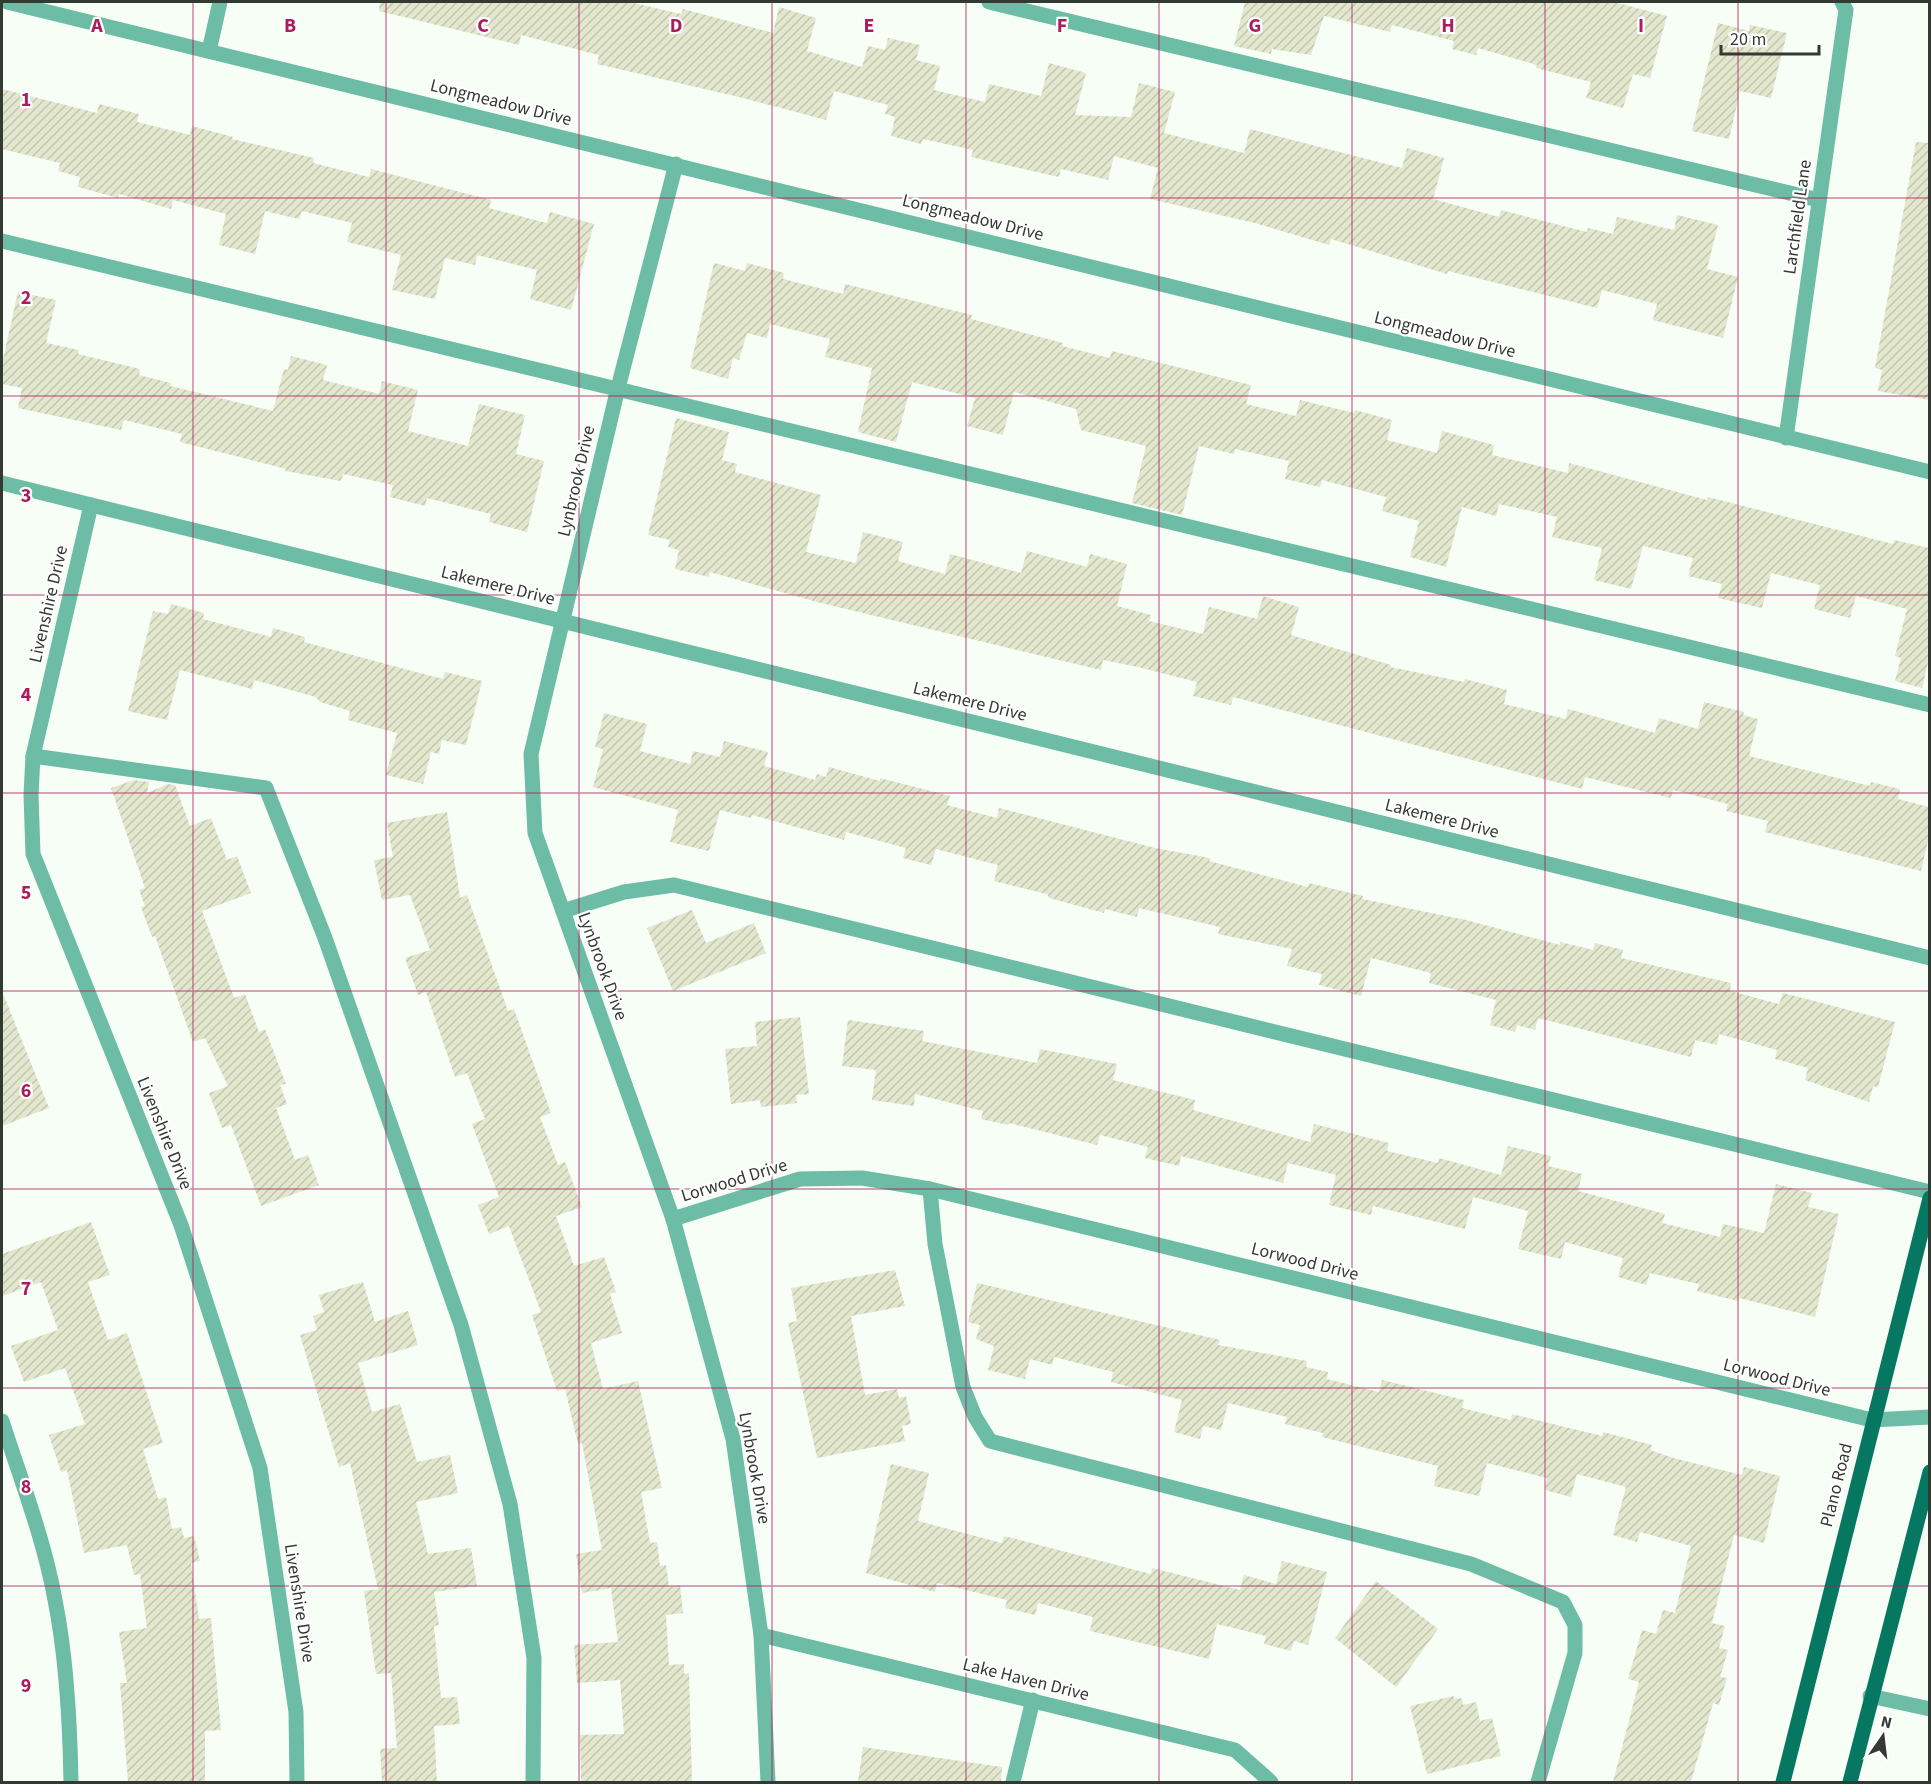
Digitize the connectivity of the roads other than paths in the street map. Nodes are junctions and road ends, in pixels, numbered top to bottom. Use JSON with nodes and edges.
{"nodes":[{"id":1,"x":7,"y":2,"type":"edge"},
{"id":2,"x":220,"y":2,"type":"edge"},
{"id":3,"x":989,"y":2,"type":"edge"},
{"id":4,"x":1842,"y":2,"type":"edge"},
{"id":5,"x":209,"y":51,"type":"junction"},
{"id":6,"x":676,"y":164,"type":"junction"},
{"id":7,"x":1819,"y":200,"type":"junction"},
{"id":8,"x":2,"y":241,"type":"edge"},
{"id":9,"x":618,"y":388,"type":"junction"},
{"id":10,"x":1786,"y":438,"type":"junction"},
{"id":11,"x":1929,"y":472,"type":"edge"},
{"id":12,"x":2,"y":483,"type":"edge"},
{"id":13,"x":91,"y":505,"type":"junction"},
{"id":14,"x":562,"y":621,"type":"junction"},
{"id":15,"x":1929,"y":705,"type":"edge"},
{"id":16,"x":33,"y":756,"type":"junction"},
{"id":17,"x":562,"y":911,"type":"junction"},
{"id":18,"x":1929,"y":958,"type":"edge"},
{"id":19,"x":930,"y":1189,"type":"junction"},
{"id":20,"x":1929,"y":1192,"type":"edge"},
{"id":21,"x":1929,"y":1198,"type":"edge"},
{"id":22,"x":672,"y":1219,"type":"junction"},
{"id":23,"x":1929,"y":1417,"type":"edge"},
{"id":24,"x":1872,"y":1420,"type":"junction"},
{"id":25,"x":2,"y":1421,"type":"edge"},
{"id":26,"x":1929,"y":1472,"type":"edge"},
{"id":27,"x":761,"y":1635,"type":"junction"},
{"id":28,"x":1870,"y":1696,"type":"junction"},
{"id":29,"x":1033,"y":1700,"type":"junction"},
{"id":30,"x":1929,"y":1709,"type":"edge"},
{"id":31,"x":71,"y":1782,"type":"edge"},
{"id":32,"x":297,"y":1782,"type":"edge"},
{"id":33,"x":533,"y":1782,"type":"edge"},
{"id":34,"x":768,"y":1782,"type":"edge"},
{"id":35,"x":1013,"y":1782,"type":"edge"},
{"id":36,"x":1271,"y":1782,"type":"edge"},
{"id":37,"x":1538,"y":1782,"type":"edge"},
{"id":38,"x":1783,"y":1782,"type":"edge"},
{"id":39,"x":1850,"y":1782,"type":"edge"}],
"edges":[{"from":1,"to":5,"type":"street","name":"Longmeadow Drive"},
{"from":2,"to":5,"type":"street"},
{"from":3,"to":7,"type":"street"},
{"from":4,"to":7,"type":"street","name":"Larchfield Lane"},
{"from":5,"to":6,"type":"street","name":"Longmeadow Drive"},
{"from":6,"to":9,"type":"street","name":"Lynbrook Drive"},
{"from":6,"to":10,"type":"street","name":"Longmeadow Drive"},
{"from":7,"to":10,"type":"street","name":"Larchfield Lane"},
{"from":8,"to":9,"type":"street"},
{"from":9,"to":14,"type":"street","name":"Lynbrook Drive"},
{"from":9,"to":15,"type":"street"},
{"from":10,"to":11,"type":"street","name":"Longmeadow Drive"},
{"from":12,"to":13,"type":"street","name":"Lakemere Drive"},
{"from":13,"to":14,"type":"street","name":"Lakemere Drive"},
{"from":13,"to":16,"type":"street","name":"Livenshire Drive"},
{"from":14,"to":17,"type":"street","name":"Lynbrook Drive"},
{"from":14,"to":18,"type":"street","name":"Lakemere Drive"},
{"from":16,"to":32,"type":"street","name":"Livenshire Drive"},
{"from":16,"to":33,"type":"street"},
{"from":17,"to":20,"type":"street"},
{"from":17,"to":22,"type":"street","name":"Lynbrook Drive"},
{"from":19,"to":22,"type":"street","name":"Lorwood Drive"},
{"from":19,"to":24,"type":"street","name":"Lorwood Drive"},
{"from":19,"to":37,"type":"street"},
{"from":21,"to":24,"type":"main road","name":"Plano Road"},
{"from":22,"to":27,"type":"street","name":"Lynbrook Drive"},
{"from":23,"to":24,"type":"street","name":"Lorwood Drive"},
{"from":24,"to":38,"type":"main road","name":"Plano Road"},
{"from":25,"to":31,"type":"street"},
{"from":26,"to":28,"type":"main road"},
{"from":27,"to":29,"type":"street","name":"Lake Haven Drive"},
{"from":27,"to":34,"type":"street","name":"Lynbrook Drive"},
{"from":28,"to":30,"type":"street"},
{"from":28,"to":39,"type":"main road"},
{"from":29,"to":35,"type":"street"},
{"from":29,"to":36,"type":"street","name":"Lake Haven Drive"}]}
